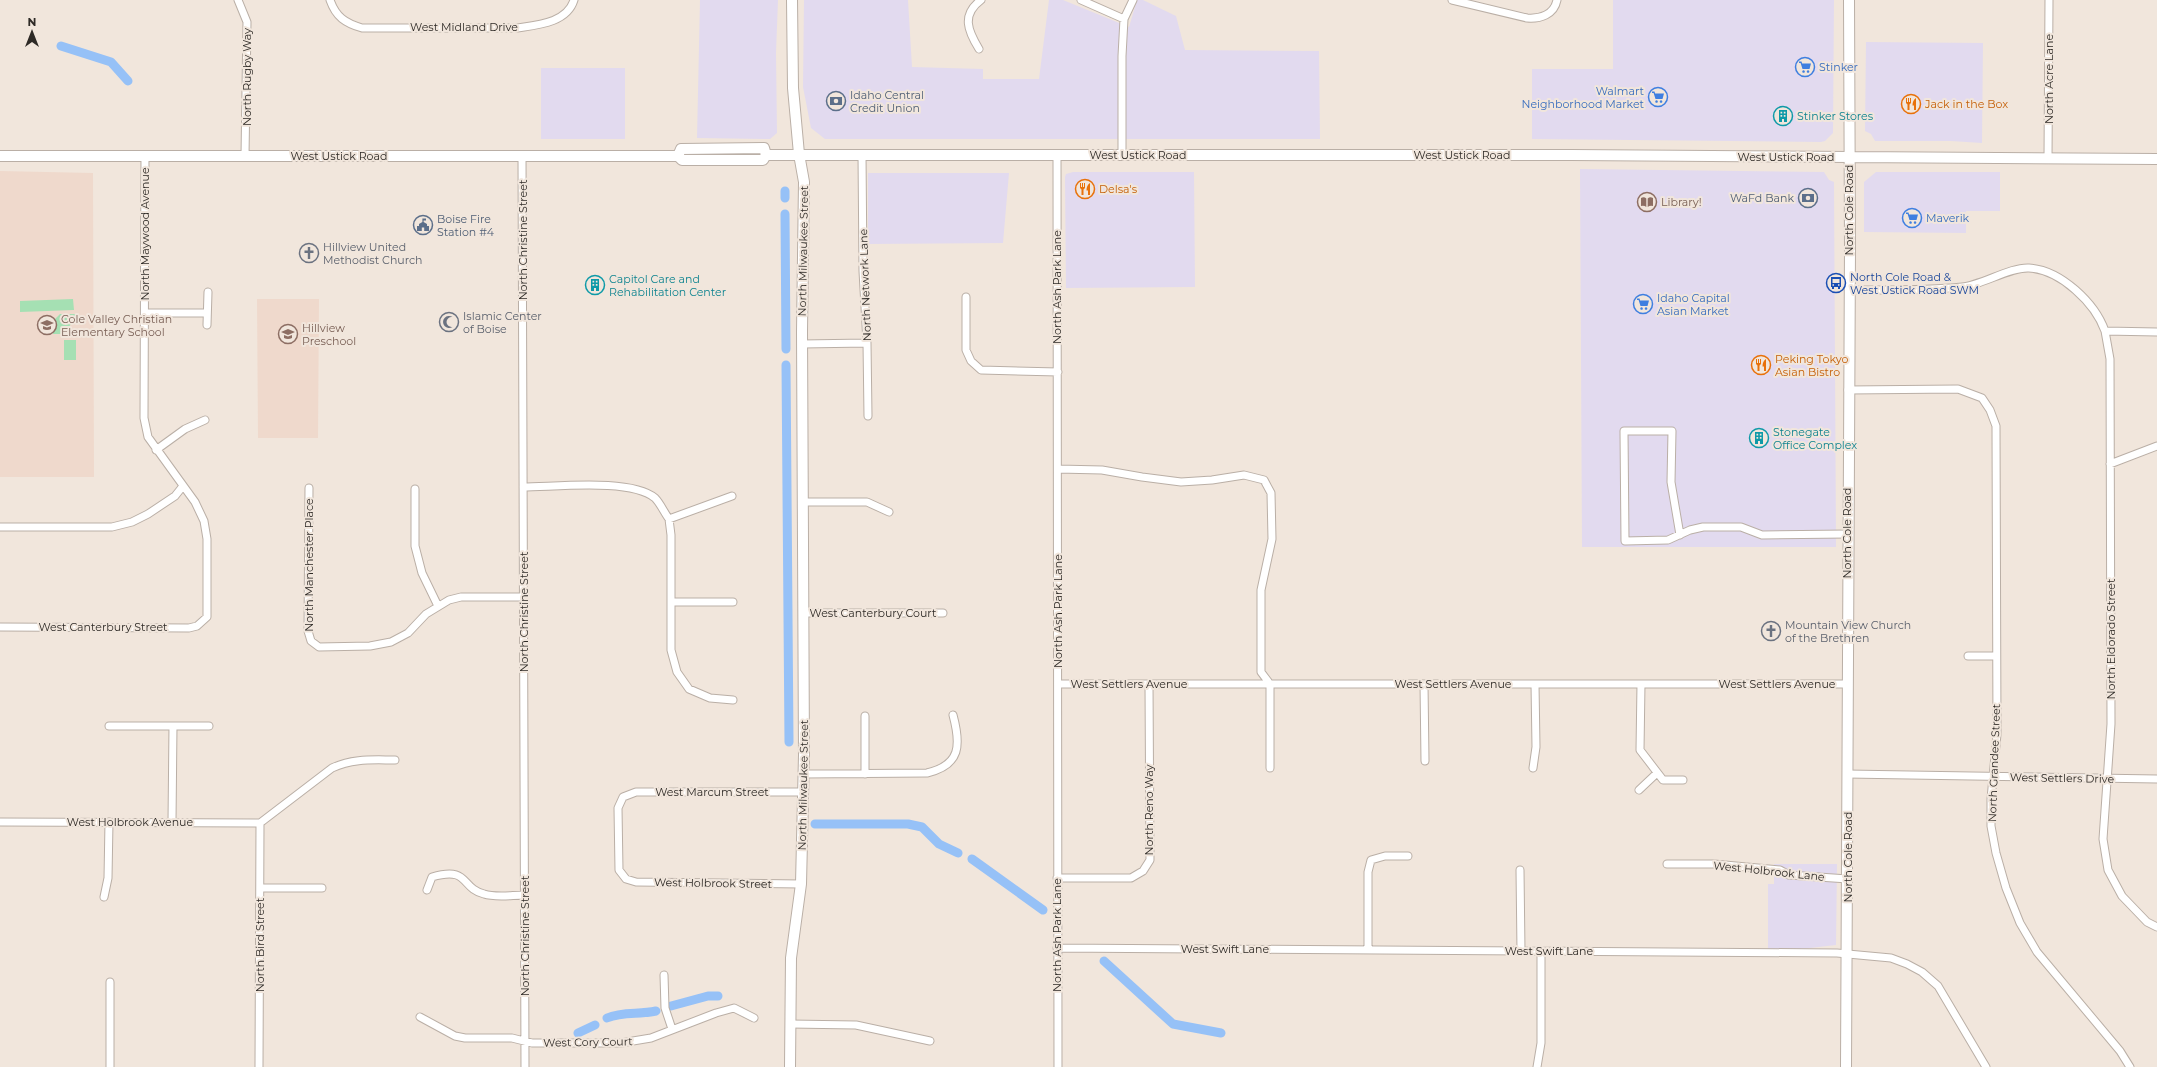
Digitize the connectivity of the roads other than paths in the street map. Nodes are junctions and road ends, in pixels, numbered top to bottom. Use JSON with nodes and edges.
{"nodes":[{"id":1,"x":238,"y":0,"type":"edge"},
{"id":2,"x":330,"y":0,"type":"edge"},
{"id":3,"x":574,"y":0,"type":"edge"},
{"id":4,"x":792,"y":0,"type":"edge"},
{"id":5,"x":981,"y":0,"type":"edge"},
{"id":6,"x":1081,"y":0,"type":"edge"},
{"id":7,"x":1133,"y":0,"type":"edge"},
{"id":8,"x":1452,"y":0,"type":"edge"},
{"id":9,"x":1558,"y":0,"type":"edge"},
{"id":10,"x":1849,"y":0,"type":"edge"},
{"id":11,"x":2049,"y":0,"type":"edge"},
{"id":12,"x":1124,"y":19,"type":"junction"},
{"id":13,"x":979,"y":49,"type":"dead end"},
{"id":14,"x":799,"y":154,"type":"junction"},
{"id":15,"x":862,"y":154,"type":"junction"},
{"id":16,"x":1057,"y":155,"type":"junction"},
{"id":17,"x":1122,"y":155,"type":"junction"},
{"id":18,"x":0,"y":156,"type":"edge"},
{"id":19,"x":144,"y":156,"type":"junction"},
{"id":20,"x":245,"y":156,"type":"junction"},
{"id":21,"x":522,"y":156,"type":"junction"},
{"id":22,"x":1849,"y":157,"type":"junction"},
{"id":23,"x":2048,"y":158,"type":"junction"},
{"id":24,"x":2157,"y":159,"type":"edge"},
{"id":25,"x":1849,"y":290,"type":"junction"},
{"id":26,"x":208,"y":292,"type":"dead end"},
{"id":27,"x":966,"y":297,"type":"dead end"},
{"id":28,"x":207,"y":312,"type":"junction"},
{"id":29,"x":145,"y":313,"type":"junction"},
{"id":30,"x":207,"y":325,"type":"dead end"},
{"id":31,"x":2105,"y":331,"type":"junction"},
{"id":32,"x":2157,"y":332,"type":"edge"},
{"id":33,"x":867,"y":343,"type":"junction"},
{"id":34,"x":802,"y":344,"type":"junction"},
{"id":35,"x":1058,"y":372,"type":"junction"},
{"id":36,"x":1848,"y":390,"type":"junction"},
{"id":37,"x":868,"y":416,"type":"dead end"},
{"id":38,"x":205,"y":420,"type":"dead end"},
{"id":39,"x":2157,"y":446,"type":"edge"},
{"id":40,"x":156,"y":450,"type":"junction"},
{"id":41,"x":2110,"y":464,"type":"junction"},
{"id":42,"x":1058,"y":469,"type":"junction"},
{"id":43,"x":183,"y":486,"type":"junction"},
{"id":44,"x":523,"y":487,"type":"junction"},
{"id":45,"x":309,"y":488,"type":"dead end"},
{"id":46,"x":415,"y":489,"type":"dead end"},
{"id":47,"x":732,"y":496,"type":"dead end"},
{"id":48,"x":803,"y":502,"type":"junction"},
{"id":49,"x":889,"y":512,"type":"dead end"},
{"id":50,"x":668,"y":518,"type":"junction"},
{"id":51,"x":0,"y":527,"type":"edge"},
{"id":52,"x":1848,"y":534,"type":"junction"},
{"id":53,"x":1680,"y":535,"type":"junction"},
{"id":54,"x":524,"y":597,"type":"junction"},
{"id":55,"x":671,"y":602,"type":"junction"},
{"id":56,"x":733,"y":602,"type":"dead end"},
{"id":57,"x":438,"y":606,"type":"junction"},
{"id":58,"x":804,"y":613,"type":"junction"},
{"id":59,"x":943,"y":613,"type":"dead end"},
{"id":60,"x":204,"y":622,"type":"joint"},
{"id":61,"x":0,"y":627,"type":"edge"},
{"id":62,"x":1968,"y":656,"type":"dead end"},
{"id":63,"x":1996,"y":656,"type":"junction"},
{"id":64,"x":1058,"y":684,"type":"junction"},
{"id":65,"x":1149,"y":684,"type":"junction"},
{"id":66,"x":1270,"y":684,"type":"junction"},
{"id":67,"x":1424,"y":684,"type":"junction"},
{"id":68,"x":1535,"y":684,"type":"junction"},
{"id":69,"x":1640,"y":684,"type":"junction"},
{"id":70,"x":1847,"y":684,"type":"junction"},
{"id":71,"x":733,"y":700,"type":"dead end"},
{"id":72,"x":953,"y":715,"type":"dead end"},
{"id":73,"x":865,"y":716,"type":"dead end"},
{"id":74,"x":109,"y":726,"type":"dead end"},
{"id":75,"x":172,"y":726,"type":"junction"},
{"id":76,"x":209,"y":726,"type":"dead end"},
{"id":77,"x":395,"y":760,"type":"dead end"},
{"id":78,"x":1425,"y":761,"type":"dead end"},
{"id":79,"x":1270,"y":768,"type":"dead end"},
{"id":80,"x":1533,"y":768,"type":"dead end"},
{"id":81,"x":1657,"y":773,"type":"junction"},
{"id":82,"x":803,"y":774,"type":"junction"},
{"id":83,"x":865,"y":774,"type":"junction"},
{"id":84,"x":1847,"y":774,"type":"junction"},
{"id":85,"x":1994,"y":776,"type":"junction"},
{"id":86,"x":2106,"y":778,"type":"junction"},
{"id":87,"x":2157,"y":779,"type":"edge"},
{"id":88,"x":1683,"y":780,"type":"dead end"},
{"id":89,"x":1640,"y":790,"type":"dead end"},
{"id":90,"x":803,"y":792,"type":"junction"},
{"id":91,"x":0,"y":822,"type":"edge"},
{"id":92,"x":109,"y":822,"type":"junction"},
{"id":93,"x":172,"y":822,"type":"junction"},
{"id":94,"x":260,"y":823,"type":"junction"},
{"id":95,"x":1408,"y":856,"type":"dead end"},
{"id":96,"x":1667,"y":864,"type":"dead end"},
{"id":97,"x":1520,"y":870,"type":"dead end"},
{"id":98,"x":1057,"y":878,"type":"junction"},
{"id":99,"x":626,"y":879,"type":"joint"},
{"id":100,"x":1848,"y":879,"type":"junction"},
{"id":101,"x":801,"y":884,"type":"junction"},
{"id":102,"x":260,"y":888,"type":"junction"},
{"id":103,"x":322,"y":888,"type":"dead end"},
{"id":104,"x":427,"y":890,"type":"dead end"},
{"id":105,"x":525,"y":895,"type":"junction"},
{"id":106,"x":104,"y":897,"type":"dead end"},
{"id":107,"x":2157,"y":927,"type":"edge"},
{"id":108,"x":1057,"y":948,"type":"junction"},
{"id":109,"x":1368,"y":950,"type":"junction"},
{"id":110,"x":1521,"y":951,"type":"junction"},
{"id":111,"x":1541,"y":951,"type":"junction"},
{"id":112,"x":1847,"y":954,"type":"junction"},
{"id":113,"x":664,"y":975,"type":"dead end"},
{"id":114,"x":110,"y":982,"type":"dead end"},
{"id":115,"x":420,"y":1017,"type":"dead end"},
{"id":116,"x":754,"y":1018,"type":"dead end"},
{"id":117,"x":790,"y":1024,"type":"junction"},
{"id":118,"x":672,"y":1029,"type":"junction"},
{"id":119,"x":526,"y":1041,"type":"junction"},
{"id":120,"x":930,"y":1041,"type":"dead end"},
{"id":121,"x":110,"y":1067,"type":"edge"},
{"id":122,"x":259,"y":1067,"type":"edge"},
{"id":123,"x":526,"y":1067,"type":"edge"},
{"id":124,"x":790,"y":1067,"type":"edge"},
{"id":125,"x":1058,"y":1067,"type":"edge"},
{"id":126,"x":1537,"y":1067,"type":"edge"},
{"id":127,"x":1846,"y":1067,"type":"edge"},
{"id":128,"x":1986,"y":1067,"type":"edge"},
{"id":129,"x":2130,"y":1067,"type":"edge"}],
"edges":[{"from":1,"to":20,"type":"street","name":"North Rugby Way"},
{"from":2,"to":3,"type":"street","name":"West Midland Drive"},
{"from":4,"to":14,"type":"main road","name":"North Milwaukee Street"},
{"from":5,"to":13,"type":"street"},
{"from":6,"to":12,"type":"street"},
{"from":7,"to":12,"type":"street"},
{"from":8,"to":9,"type":"street"},
{"from":10,"to":22,"type":"main road","name":"North Cole Road"},
{"from":11,"to":23,"type":"street","name":"North Acre Lane"},
{"from":12,"to":17,"type":"street"},
{"from":14,"to":15,"type":"main road","name":"West Ustick Road"},
{"from":14,"to":21,"type":"main road","name":"West Ustick Road"},
{"from":14,"to":34,"type":"main road","name":"North Milwaukee Street"},
{"from":15,"to":16,"type":"main road","name":"West Ustick Road"},
{"from":15,"to":33,"type":"street","name":"North Network Lane"},
{"from":16,"to":17,"type":"main road","name":"West Ustick Road"},
{"from":16,"to":35,"type":"street","name":"North Ash Park Lane"},
{"from":17,"to":22,"type":"main road","name":"West Ustick Road"},
{"from":18,"to":19,"type":"main road","name":"West Ustick Road"},
{"from":19,"to":20,"type":"main road","name":"West Ustick Road"},
{"from":19,"to":29,"type":"street","name":"North Maywood Avenue"},
{"from":20,"to":21,"type":"main road","name":"West Ustick Road"},
{"from":21,"to":44,"type":"street","name":"North Christine Street"},
{"from":22,"to":23,"type":"main road","name":"West Ustick Road"},
{"from":22,"to":25,"type":"main road","name":"North Cole Road"},
{"from":23,"to":24,"type":"main road","name":"West Ustick Road"},
{"from":25,"to":31,"type":"street","name":"North Eldorado Street"},
{"from":25,"to":36,"type":"main road","name":"North Cole Road"},
{"from":26,"to":28,"type":"street"},
{"from":27,"to":35,"type":"street"},
{"from":28,"to":29,"type":"street","name":"North Maywood Avenue"},
{"from":28,"to":30,"type":"street"},
{"from":29,"to":40,"type":"street","name":"North Maywood Avenue"},
{"from":31,"to":32,"type":"street"},
{"from":31,"to":41,"type":"street","name":"North Eldorado Street"},
{"from":33,"to":34,"type":"street"},
{"from":33,"to":37,"type":"street","name":"North Network Lane"},
{"from":34,"to":48,"type":"main road","name":"North Milwaukee Street"},
{"from":35,"to":42,"type":"street","name":"North Ash Park Lane"},
{"from":36,"to":52,"type":"main road","name":"North Cole Road"},
{"from":36,"to":63,"type":"street","name":"North Grandee Street"},
{"from":38,"to":40,"type":"street"},
{"from":39,"to":41,"type":"street"},
{"from":40,"to":43,"type":"street","name":"North Maywood Avenue"},
{"from":41,"to":86,"type":"street","name":"North Eldorado Street"},
{"from":42,"to":64,"type":"street","name":"North Ash Park Lane"},
{"from":42,"to":66,"type":"street"},
{"from":43,"to":51,"type":"street"},
{"from":43,"to":60,"type":"street","name":"North Maywood Avenue"},
{"from":44,"to":50,"type":"street"},
{"from":44,"to":54,"type":"street","name":"North Christine Street"},
{"from":45,"to":57,"type":"street","name":"North Manchester Place"},
{"from":46,"to":57,"type":"street"},
{"from":47,"to":50,"type":"street"},
{"from":48,"to":49,"type":"street"},
{"from":48,"to":58,"type":"main road","name":"North Milwaukee Street"},
{"from":50,"to":55,"type":"street"},
{"from":52,"to":53,"type":"street"},
{"from":52,"to":70,"type":"main road","name":"North Cole Road"},
{"from":53,"to":53,"type":"street"},
{"from":54,"to":57,"type":"street"},
{"from":54,"to":105,"type":"street","name":"North Christine Street"},
{"from":55,"to":56,"type":"street"},
{"from":55,"to":71,"type":"street"},
{"from":58,"to":59,"type":"street","name":"West Canterbury Court"},
{"from":58,"to":82,"type":"main road","name":"North Milwaukee Street"},
{"from":60,"to":61,"type":"street","name":"West Canterbury Street"},
{"from":62,"to":63,"type":"street"},
{"from":63,"to":85,"type":"street","name":"North Grandee Street"},
{"from":64,"to":65,"type":"street","name":"West Settlers Avenue"},
{"from":64,"to":98,"type":"street","name":"North Ash Park Lane"},
{"from":65,"to":66,"type":"street","name":"West Settlers Avenue"},
{"from":65,"to":98,"type":"street","name":"North Reno Way"},
{"from":66,"to":67,"type":"street","name":"West Settlers Avenue"},
{"from":66,"to":79,"type":"street"},
{"from":67,"to":68,"type":"street","name":"West Settlers Avenue"},
{"from":67,"to":78,"type":"street"},
{"from":68,"to":69,"type":"street","name":"West Settlers Avenue"},
{"from":68,"to":80,"type":"street"},
{"from":69,"to":70,"type":"street","name":"West Settlers Avenue"},
{"from":69,"to":81,"type":"street"},
{"from":70,"to":84,"type":"main road","name":"North Cole Road"},
{"from":72,"to":83,"type":"street"},
{"from":73,"to":83,"type":"street"},
{"from":74,"to":75,"type":"street"},
{"from":75,"to":76,"type":"street"},
{"from":75,"to":93,"type":"street"},
{"from":77,"to":94,"type":"street"},
{"from":81,"to":88,"type":"street"},
{"from":81,"to":89,"type":"street"},
{"from":82,"to":83,"type":"street"},
{"from":82,"to":90,"type":"main road","name":"North Milwaukee Street"},
{"from":84,"to":85,"type":"street","name":"West Settlers Drive"},
{"from":84,"to":100,"type":"main road","name":"North Cole Road"},
{"from":85,"to":86,"type":"street","name":"West Settlers Drive"},
{"from":85,"to":129,"type":"street","name":"North Grandee Street"},
{"from":86,"to":87,"type":"street","name":"West Settlers Drive"},
{"from":86,"to":107,"type":"street","name":"North Eldorado Street"},
{"from":90,"to":99,"type":"street","name":"West Marcum Street"},
{"from":90,"to":101,"type":"main road","name":"North Milwaukee Street"},
{"from":91,"to":92,"type":"street","name":"West Holbrook Avenue"},
{"from":92,"to":93,"type":"street","name":"West Holbrook Avenue"},
{"from":92,"to":106,"type":"street"},
{"from":93,"to":94,"type":"street","name":"West Holbrook Avenue"},
{"from":94,"to":102,"type":"street","name":"North Bird Street"},
{"from":95,"to":109,"type":"street"},
{"from":96,"to":100,"type":"street","name":"West Holbrook Lane"},
{"from":97,"to":110,"type":"street"},
{"from":98,"to":108,"type":"street","name":"North Ash Park Lane"},
{"from":99,"to":101,"type":"street","name":"West Holbrook Street"},
{"from":100,"to":112,"type":"main road","name":"North Cole Road"},
{"from":101,"to":117,"type":"main road","name":"North Milwaukee Street"},
{"from":102,"to":103,"type":"street"},
{"from":102,"to":122,"type":"street","name":"North Bird Street"},
{"from":104,"to":105,"type":"street"},
{"from":105,"to":119,"type":"street","name":"North Christine Street"},
{"from":108,"to":109,"type":"street","name":"West Swift Lane"},
{"from":108,"to":125,"type":"street","name":"North Ash Park Lane"},
{"from":109,"to":110,"type":"street","name":"West Swift Lane"},
{"from":110,"to":111,"type":"street","name":"West Swift Lane"},
{"from":111,"to":112,"type":"street","name":"West Swift Lane"},
{"from":111,"to":126,"type":"street"},
{"from":112,"to":127,"type":"main road","name":"North Cole Road"},
{"from":112,"to":128,"type":"street","name":"West Swift Lane"},
{"from":113,"to":118,"type":"street"},
{"from":114,"to":121,"type":"street"},
{"from":115,"to":119,"type":"street","name":"West Cory Court"},
{"from":116,"to":118,"type":"street","name":"West Cory Court"},
{"from":117,"to":120,"type":"street"},
{"from":117,"to":124,"type":"main road","name":"North Milwaukee Street"},
{"from":118,"to":119,"type":"street","name":"West Cory Court"},
{"from":119,"to":123,"type":"street","name":"North Christine Street"}]}
